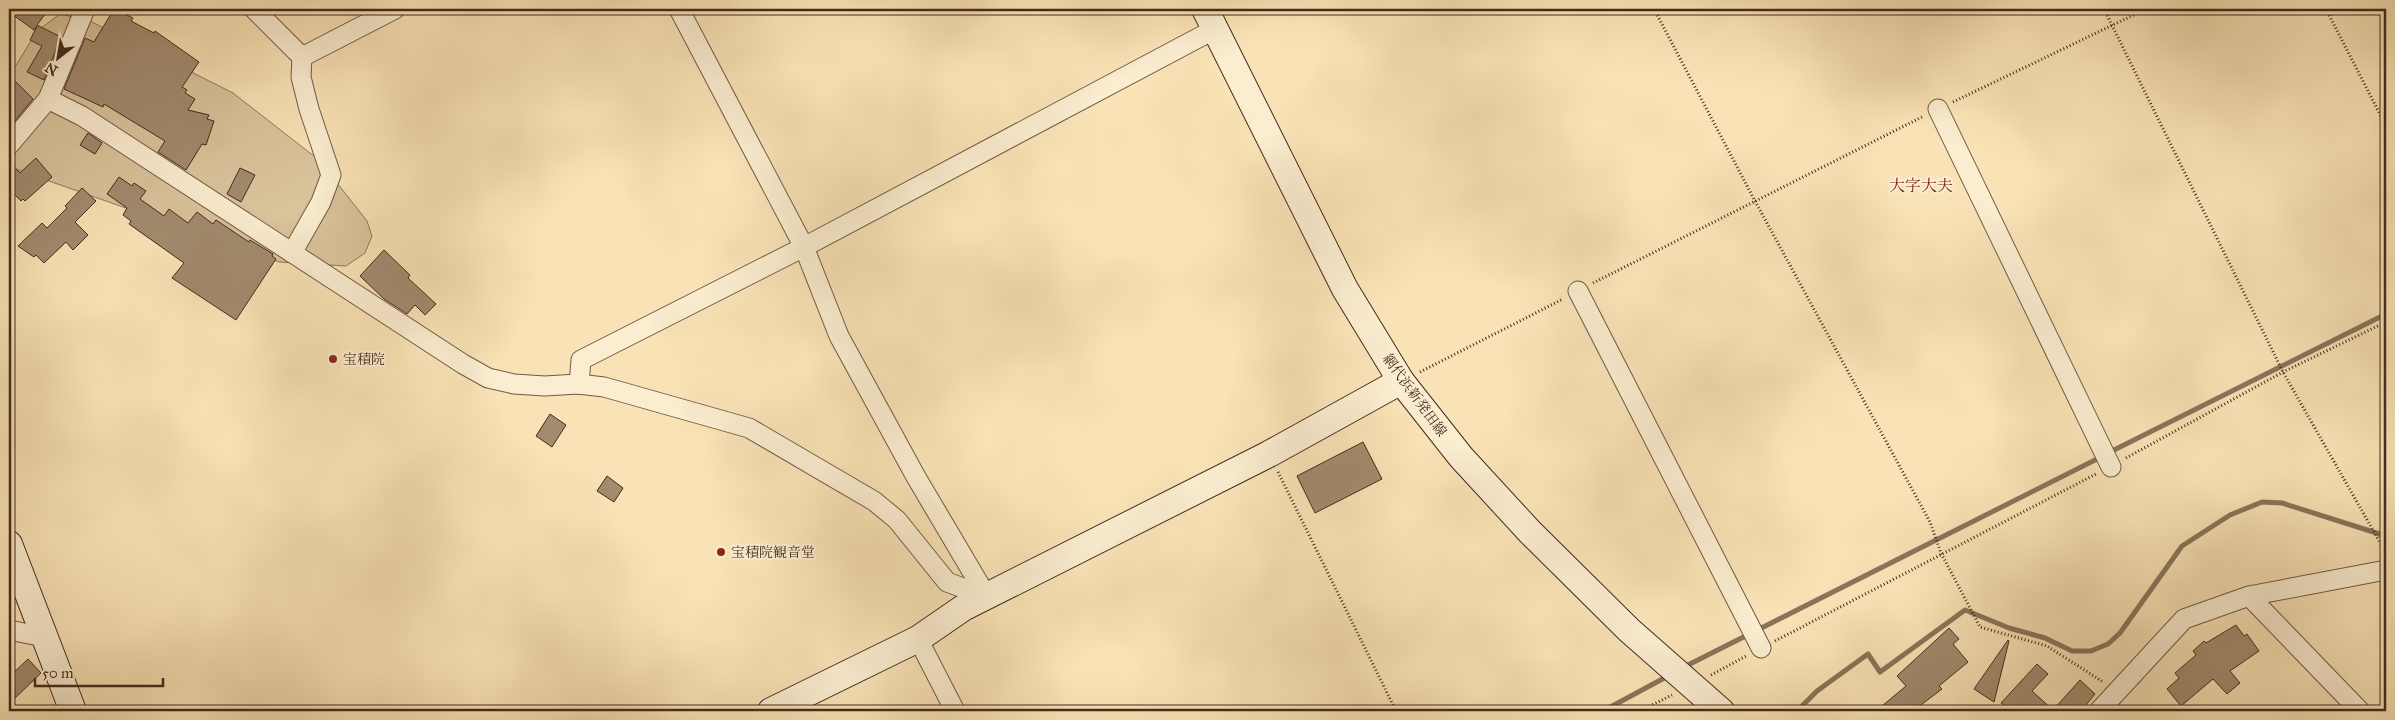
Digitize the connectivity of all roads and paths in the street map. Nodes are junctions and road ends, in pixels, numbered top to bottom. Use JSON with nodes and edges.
{"nodes":[{"id":1,"x":86,"y":9,"type":"edge"},
{"id":2,"x":254,"y":9,"type":"edge"},
{"id":3,"x":395,"y":9,"type":"edge"},
{"id":4,"x":678,"y":9,"type":"edge"},
{"id":5,"x":1654,"y":9,"type":"edge"},
{"id":6,"x":2104,"y":9,"type":"edge"},
{"id":7,"x":2146,"y":9,"type":"edge"},
{"id":8,"x":2326,"y":9,"type":"edge"},
{"id":9,"x":1210,"y":19,"type":"edge"},
{"id":10,"x":2113,"y":26,"type":"junction"},
{"id":11,"x":302,"y":57,"type":"junction"},
{"id":12,"x":48,"y":99,"type":"junction"},
{"id":13,"x":1938,"y":109,"type":"junction"},
{"id":14,"x":2386,"y":126,"type":"edge"},
{"id":15,"x":9,"y":145,"type":"edge"},
{"id":16,"x":1755,"y":201,"type":"junction"},
{"id":17,"x":804,"y":247,"type":"junction"},
{"id":18,"x":292,"y":253,"type":"junction"},
{"id":19,"x":1578,"y":291,"type":"junction"},
{"id":20,"x":2386,"y":322,"type":"edge"},
{"id":21,"x":2283,"y":372,"type":"junction"},
{"id":22,"x":1401,"y":381,"type":"junction"},
{"id":23,"x":579,"y":384,"type":"junction"},
{"id":24,"x":1269,"y":454,"type":"junction"},
{"id":25,"x":2111,"y":466,"type":"junction"},
{"id":26,"x":9,"y":544,"type":"edge"},
{"id":27,"x":1941,"y":553,"type":"junction"},
{"id":28,"x":2386,"y":553,"type":"edge"},
{"id":29,"x":2386,"y":570,"type":"edge"},
{"id":30,"x":2249,"y":596,"type":"junction"},
{"id":31,"x":987,"y":597,"type":"junction"},
{"id":32,"x":9,"y":630,"type":"edge"},
{"id":33,"x":44,"y":637,"type":"junction"},
{"id":34,"x":918,"y":639,"type":"junction"},
{"id":35,"x":1761,"y":648,"type":"junction"},
{"id":36,"x":1691,"y":686,"type":"junction"},
{"id":37,"x":2118,"y":692,"type":"junction"},
{"id":38,"x":73,"y":711,"type":"edge"},
{"id":39,"x":771,"y":711,"type":"edge"},
{"id":40,"x":955,"y":711,"type":"edge"},
{"id":41,"x":1396,"y":711,"type":"edge"},
{"id":42,"x":1640,"y":711,"type":"edge"},
{"id":43,"x":1721,"y":711,"type":"edge"},
{"id":44,"x":2099,"y":711,"type":"edge"},
{"id":45,"x":2360,"y":711,"type":"edge"}],
"edges":[{"from":1,"to":12,"type":"street"},
{"from":2,"to":11,"type":"street"},
{"from":3,"to":11,"type":"street"},
{"from":4,"to":17,"type":"street"},
{"from":5,"to":16,"type":"path"},
{"from":6,"to":10,"type":"path"},
{"from":7,"to":10,"type":"path"},
{"from":8,"to":14,"type":"path"},
{"from":9,"to":17,"type":"street"},
{"from":9,"to":22,"type":"street","name":"網代浜新発田線"},
{"from":10,"to":13,"type":"path"},
{"from":10,"to":21,"type":"path"},
{"from":11,"to":18,"type":"street"},
{"from":12,"to":15,"type":"street"},
{"from":12,"to":18,"type":"street"},
{"from":13,"to":16,"type":"path"},
{"from":13,"to":25,"type":"street"},
{"from":16,"to":19,"type":"path"},
{"from":16,"to":27,"type":"path"},
{"from":17,"to":23,"type":"street"},
{"from":17,"to":31,"type":"street"},
{"from":18,"to":23,"type":"street"},
{"from":19,"to":22,"type":"path"},
{"from":19,"to":35,"type":"street"},
{"from":20,"to":21,"type":"path"},
{"from":21,"to":25,"type":"path"},
{"from":21,"to":28,"type":"path"},
{"from":22,"to":24,"type":"street"},
{"from":22,"to":36,"type":"street","name":"網代浜新発田線"},
{"from":23,"to":31,"type":"street"},
{"from":24,"to":31,"type":"street"},
{"from":24,"to":41,"type":"path"},
{"from":25,"to":27,"type":"path"},
{"from":26,"to":33,"type":"street"},
{"from":27,"to":35,"type":"path"},
{"from":27,"to":37,"type":"path"},
{"from":29,"to":30,"type":"street"},
{"from":30,"to":37,"type":"street"},
{"from":30,"to":45,"type":"street"},
{"from":31,"to":34,"type":"street"},
{"from":32,"to":33,"type":"street"},
{"from":33,"to":38,"type":"street"},
{"from":34,"to":39,"type":"street"},
{"from":34,"to":40,"type":"street"},
{"from":35,"to":36,"type":"path"},
{"from":36,"to":42,"type":"path"},
{"from":36,"to":43,"type":"street","name":"網代浜新発田線"},
{"from":37,"to":44,"type":"street"}]}
